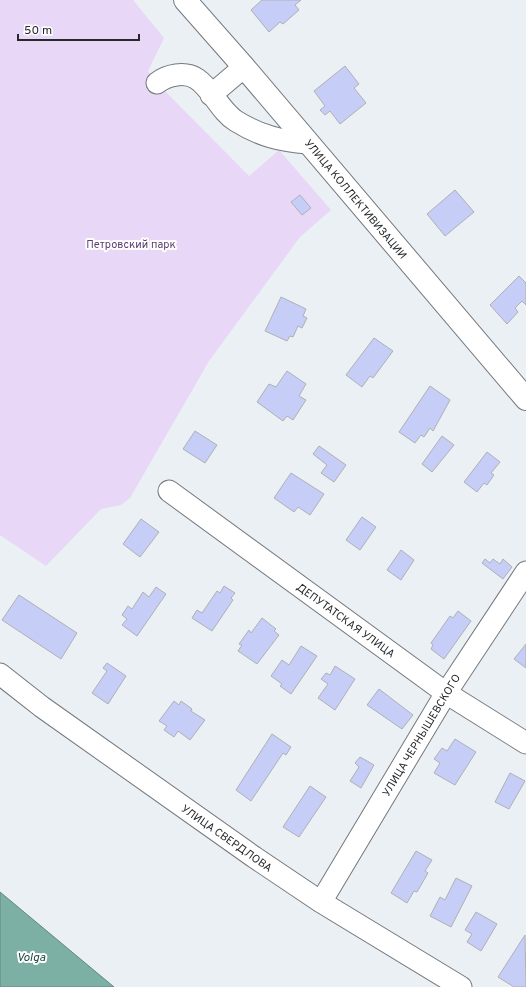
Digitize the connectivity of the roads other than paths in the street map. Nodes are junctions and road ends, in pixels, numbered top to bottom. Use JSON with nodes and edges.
{"nodes":[{"id":1,"x":185,"y":0,"type":"edge"},
{"id":2,"x":244,"y":67,"type":"junction"},
{"id":3,"x":157,"y":83,"type":"dead end"},
{"id":4,"x":211,"y":95,"type":"junction"},
{"id":5,"x":308,"y":143,"type":"junction"},
{"id":6,"x":526,"y":399,"type":"edge"},
{"id":7,"x":170,"y":491,"type":"dead end"},
{"id":8,"x":526,"y":572,"type":"edge"},
{"id":9,"x":1,"y":675,"type":"edge"},
{"id":10,"x":446,"y":693,"type":"junction"},
{"id":11,"x":526,"y":743,"type":"edge"},
{"id":12,"x":321,"y":902,"type":"junction"},
{"id":13,"x":461,"y":987,"type":"edge"}],
"edges":[{"from":1,"to":2,"type":"main road","name":"УЛИЦА КОЛЛЕКТИВИЗАЦИИ"},
{"from":2,"to":4,"type":"street"},
{"from":2,"to":5,"type":"main road","name":"УЛИЦА КОЛЛЕКТИВИЗАЦИИ"},
{"from":3,"to":4,"type":"street"},
{"from":4,"to":5,"type":"street"},
{"from":5,"to":6,"type":"main road","name":"УЛИЦА КОЛЛЕКТИВИЗАЦИИ"},
{"from":7,"to":10,"type":"street","name":"ДЕПУТАТСКАЯ УЛИЦА"},
{"from":8,"to":10,"type":"street","name":"УЛИЦА ЧЕРНЫШЕВСКОГО"},
{"from":9,"to":12,"type":"street","name":"УЛИЦА СВЕРДЛОВА"},
{"from":10,"to":11,"type":"street","name":"ДЕПУТАТСКАЯ УЛИЦА"},
{"from":10,"to":12,"type":"street","name":"УЛИЦА ЧЕРНЫШЕВСКОГО"},
{"from":12,"to":13,"type":"street","name":"УЛИЦА СВЕРДЛОВА"}]}
